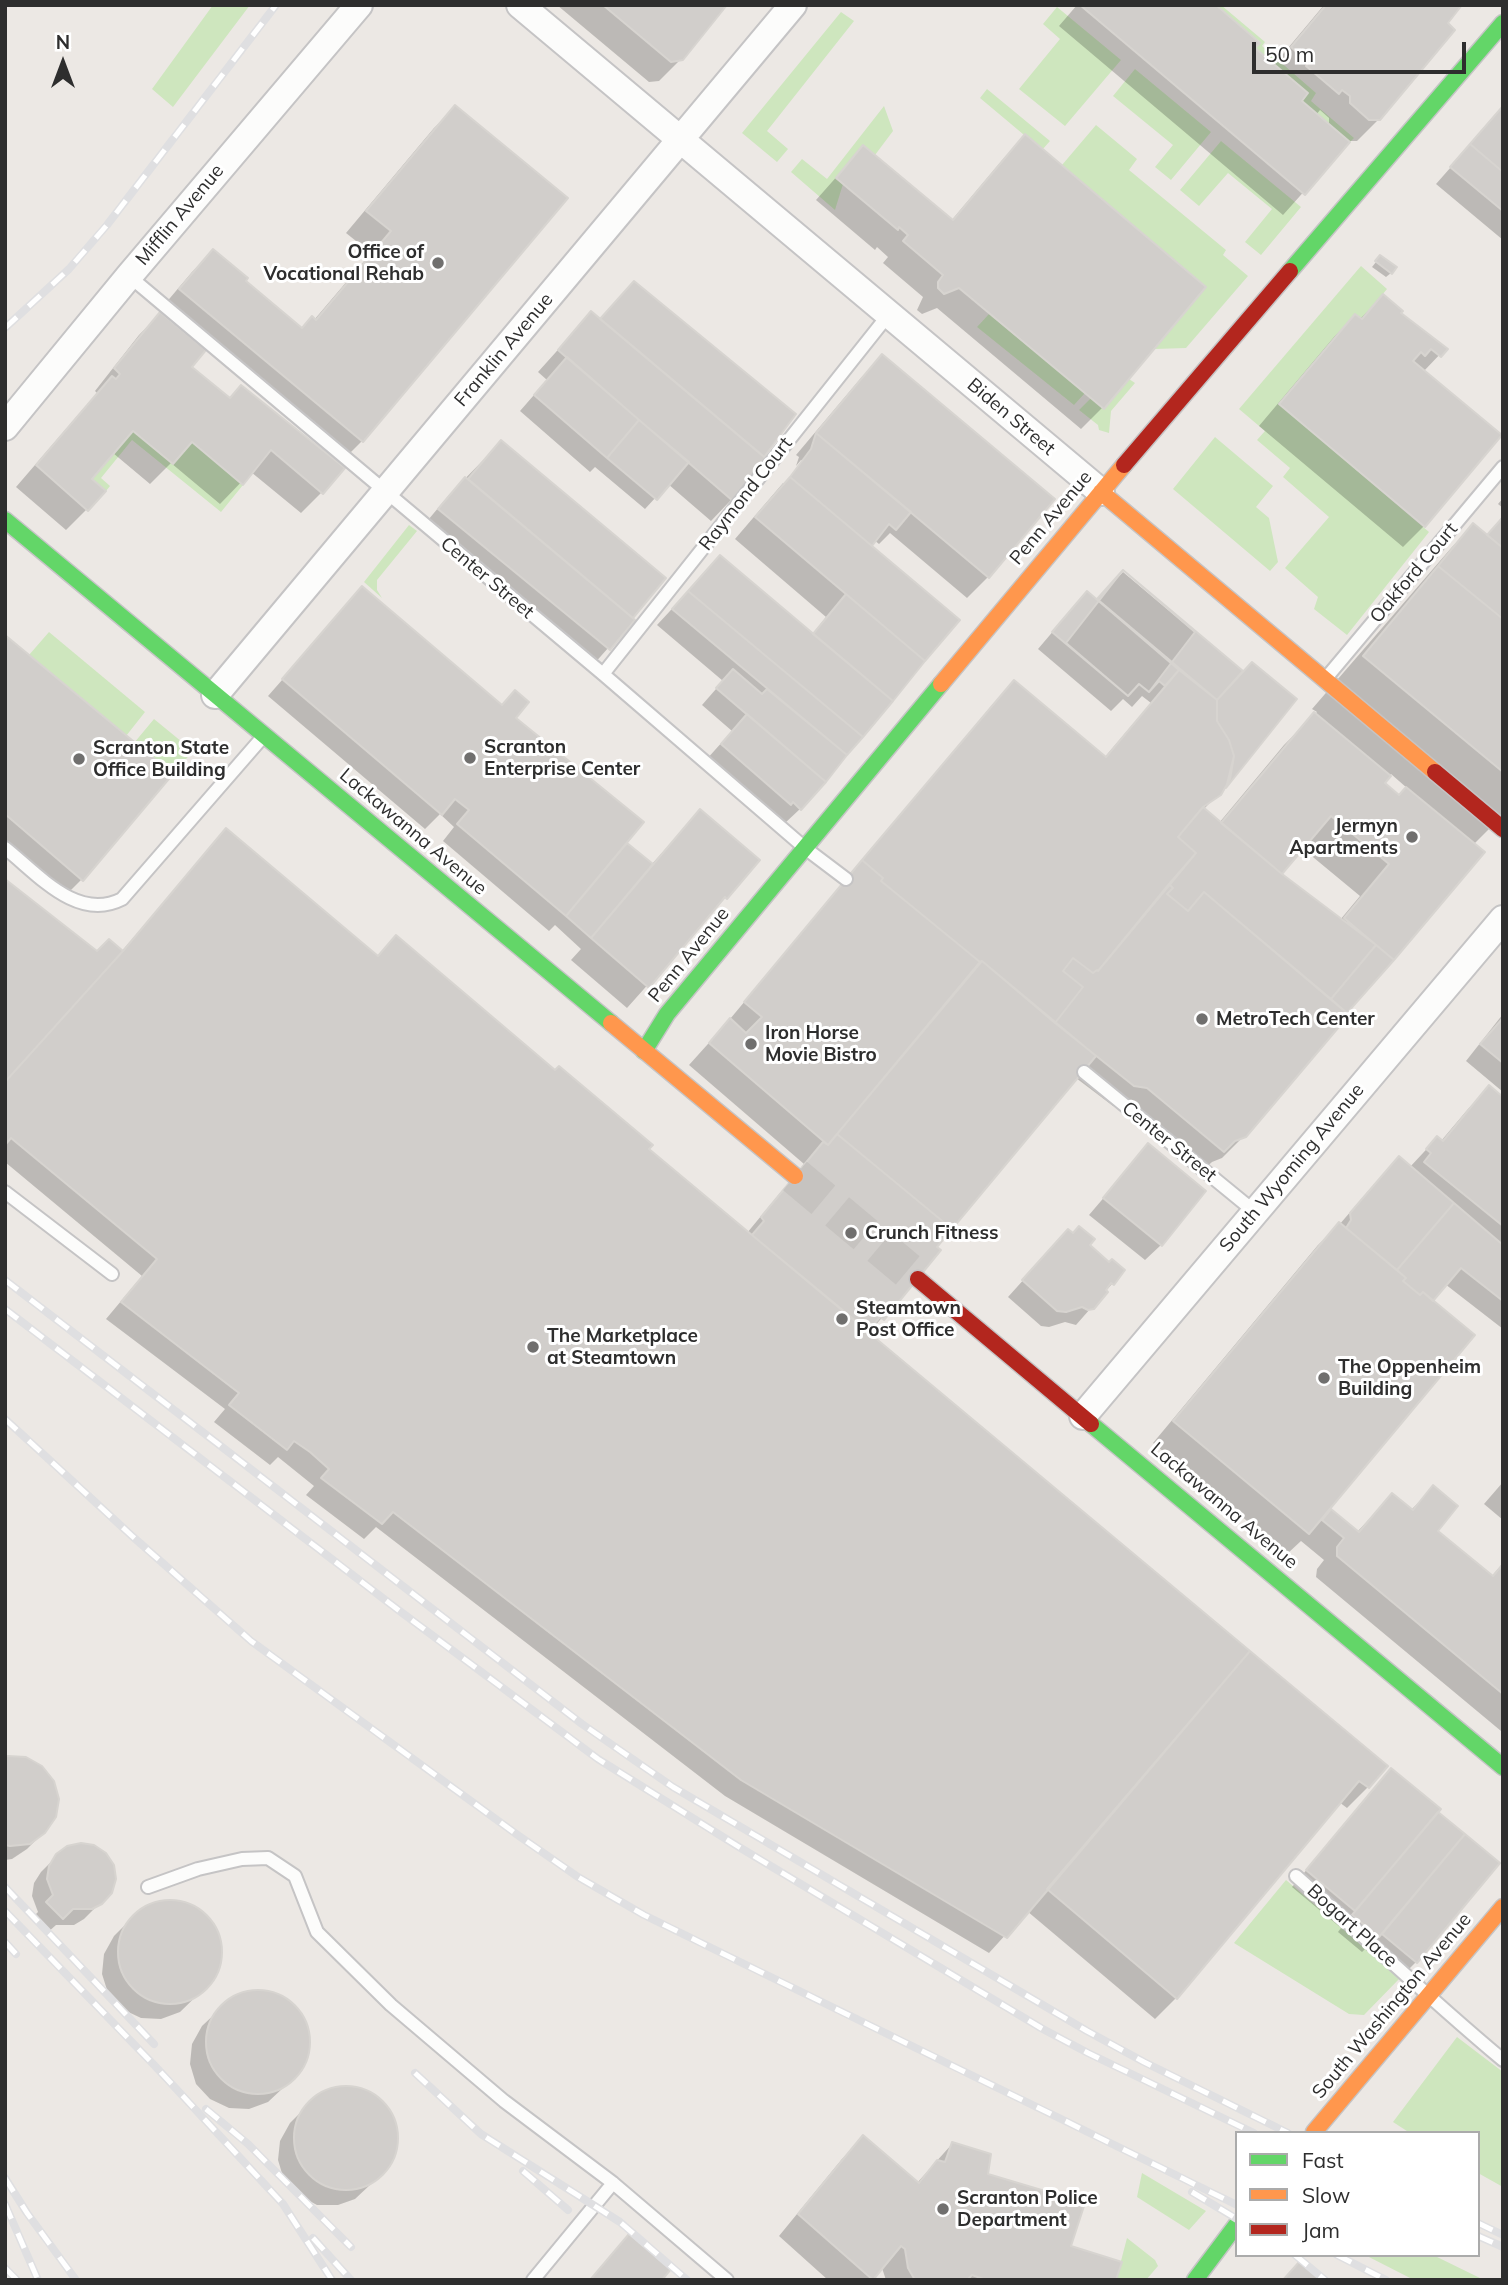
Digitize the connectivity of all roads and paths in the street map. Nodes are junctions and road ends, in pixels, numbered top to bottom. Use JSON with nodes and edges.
{"nodes":[{"id":1,"x":359,"y":5,"type":"edge"},
{"id":2,"x":520,"y":5,"type":"edge"},
{"id":3,"x":793,"y":5,"type":"edge"},
{"id":4,"x":1503,"y":23,"type":"edge"},
{"id":5,"x":680,"y":140,"type":"junction"},
{"id":6,"x":129,"y":276,"type":"junction"},
{"id":7,"x":889,"y":314,"type":"junction"},
{"id":8,"x":5,"y":427,"type":"edge"},
{"id":9,"x":1503,"y":467,"type":"edge"},
{"id":10,"x":385,"y":492,"type":"junction"},
{"id":11,"x":1101,"y":492,"type":"junction"},
{"id":12,"x":5,"y":520,"type":"edge"},
{"id":13,"x":603,"y":674,"type":"junction"},
{"id":14,"x":1324,"y":680,"type":"junction"},
{"id":15,"x":215,"y":695,"type":"junction"},
{"id":16,"x":264,"y":736,"type":"junction"},
{"id":17,"x":1503,"y":829,"type":"edge"},
{"id":18,"x":5,"y":848,"type":"edge"},
{"id":19,"x":804,"y":848,"type":"junction"},
{"id":20,"x":846,"y":879,"type":"dead end"},
{"id":21,"x":1503,"y":919,"type":"edge"},
{"id":22,"x":644,"y":1051,"type":"junction"},
{"id":23,"x":1084,"y":1072,"type":"dead end"},
{"id":24,"x":795,"y":1176,"type":"tunnel mouth"},
{"id":25,"x":5,"y":1192,"type":"edge"},
{"id":26,"x":1255,"y":1212,"type":"junction"},
{"id":27,"x":112,"y":1274,"type":"dead end"},
{"id":28,"x":918,"y":1279,"type":"tunnel mouth"},
{"id":29,"x":1083,"y":1416,"type":"junction"},
{"id":30,"x":1503,"y":1767,"type":"edge"},
{"id":31,"x":1296,"y":1876,"type":"dead end"},
{"id":32,"x":148,"y":1887,"type":"dead end"},
{"id":33,"x":1503,"y":1907,"type":"edge"},
{"id":34,"x":1427,"y":1997,"type":"junction"},
{"id":35,"x":1503,"y":2060,"type":"edge"},
{"id":36,"x":1315,"y":2131,"type":"edge"},
{"id":37,"x":613,"y":2183,"type":"junction"},
{"id":38,"x":1235,"y":2227,"type":"edge"},
{"id":39,"x":533,"y":2280,"type":"edge"},
{"id":40,"x":727,"y":2280,"type":"edge"},
{"id":41,"x":1195,"y":2280,"type":"edge"}],
"edges":[{"from":1,"to":6,"type":"street","name":"Mifflin Avenue"},
{"from":2,"to":5,"type":"street","name":"Biden Street"},
{"from":3,"to":5,"type":"street","name":"Franklin Avenue"},
{"from":4,"to":11,"type":"main road","name":"Penn Avenue"},
{"from":5,"to":7,"type":"street","name":"Biden Street"},
{"from":5,"to":10,"type":"street","name":"Franklin Avenue"},
{"from":6,"to":8,"type":"street","name":"Mifflin Avenue"},
{"from":6,"to":10,"type":"lane","name":"Center Street"},
{"from":7,"to":11,"type":"street","name":"Biden Street"},
{"from":7,"to":13,"type":"lane","name":"Raymond Court"},
{"from":9,"to":14,"type":"lane","name":"Oakford Court"},
{"from":10,"to":13,"type":"lane","name":"Center Street"},
{"from":10,"to":15,"type":"street","name":"Franklin Avenue"},
{"from":11,"to":14,"type":"main road","name":"Biden Street"},
{"from":11,"to":19,"type":"main road","name":"Penn Avenue"},
{"from":12,"to":15,"type":"main road","name":"Lackawanna Avenue"},
{"from":13,"to":19,"type":"lane","name":"Center Street"},
{"from":14,"to":17,"type":"main road","name":"Biden Street"},
{"from":15,"to":16,"type":"main road","name":"Lackawanna Avenue"},
{"from":16,"to":18,"type":"lane"},
{"from":16,"to":22,"type":"main road","name":"Lackawanna Avenue"},
{"from":19,"to":20,"type":"lane","name":"Center Street"},
{"from":19,"to":22,"type":"main road","name":"Penn Avenue"},
{"from":21,"to":26,"type":"street","name":"South Wyoming Avenue"},
{"from":22,"to":24,"type":"main road","name":"Lackawanna Avenue"},
{"from":23,"to":26,"type":"lane","name":"Center Street"},
{"from":25,"to":27,"type":"lane"},
{"from":26,"to":29,"type":"street","name":"South Wyoming Avenue"},
{"from":28,"to":29,"type":"main road","name":"Lackawanna Avenue"},
{"from":29,"to":30,"type":"main road","name":"Lackawanna Avenue"},
{"from":31,"to":34,"type":"lane","name":"Bogart Place"},
{"from":32,"to":37,"type":"lane"},
{"from":33,"to":34,"type":"main road","name":"South Washington Avenue"},
{"from":34,"to":35,"type":"lane","name":"Bogart Place"},
{"from":34,"to":36,"type":"main road","name":"South Washington Avenue"},
{"from":37,"to":39,"type":"lane"},
{"from":37,"to":40,"type":"lane"},
{"from":38,"to":41,"type":"main road"}]}
